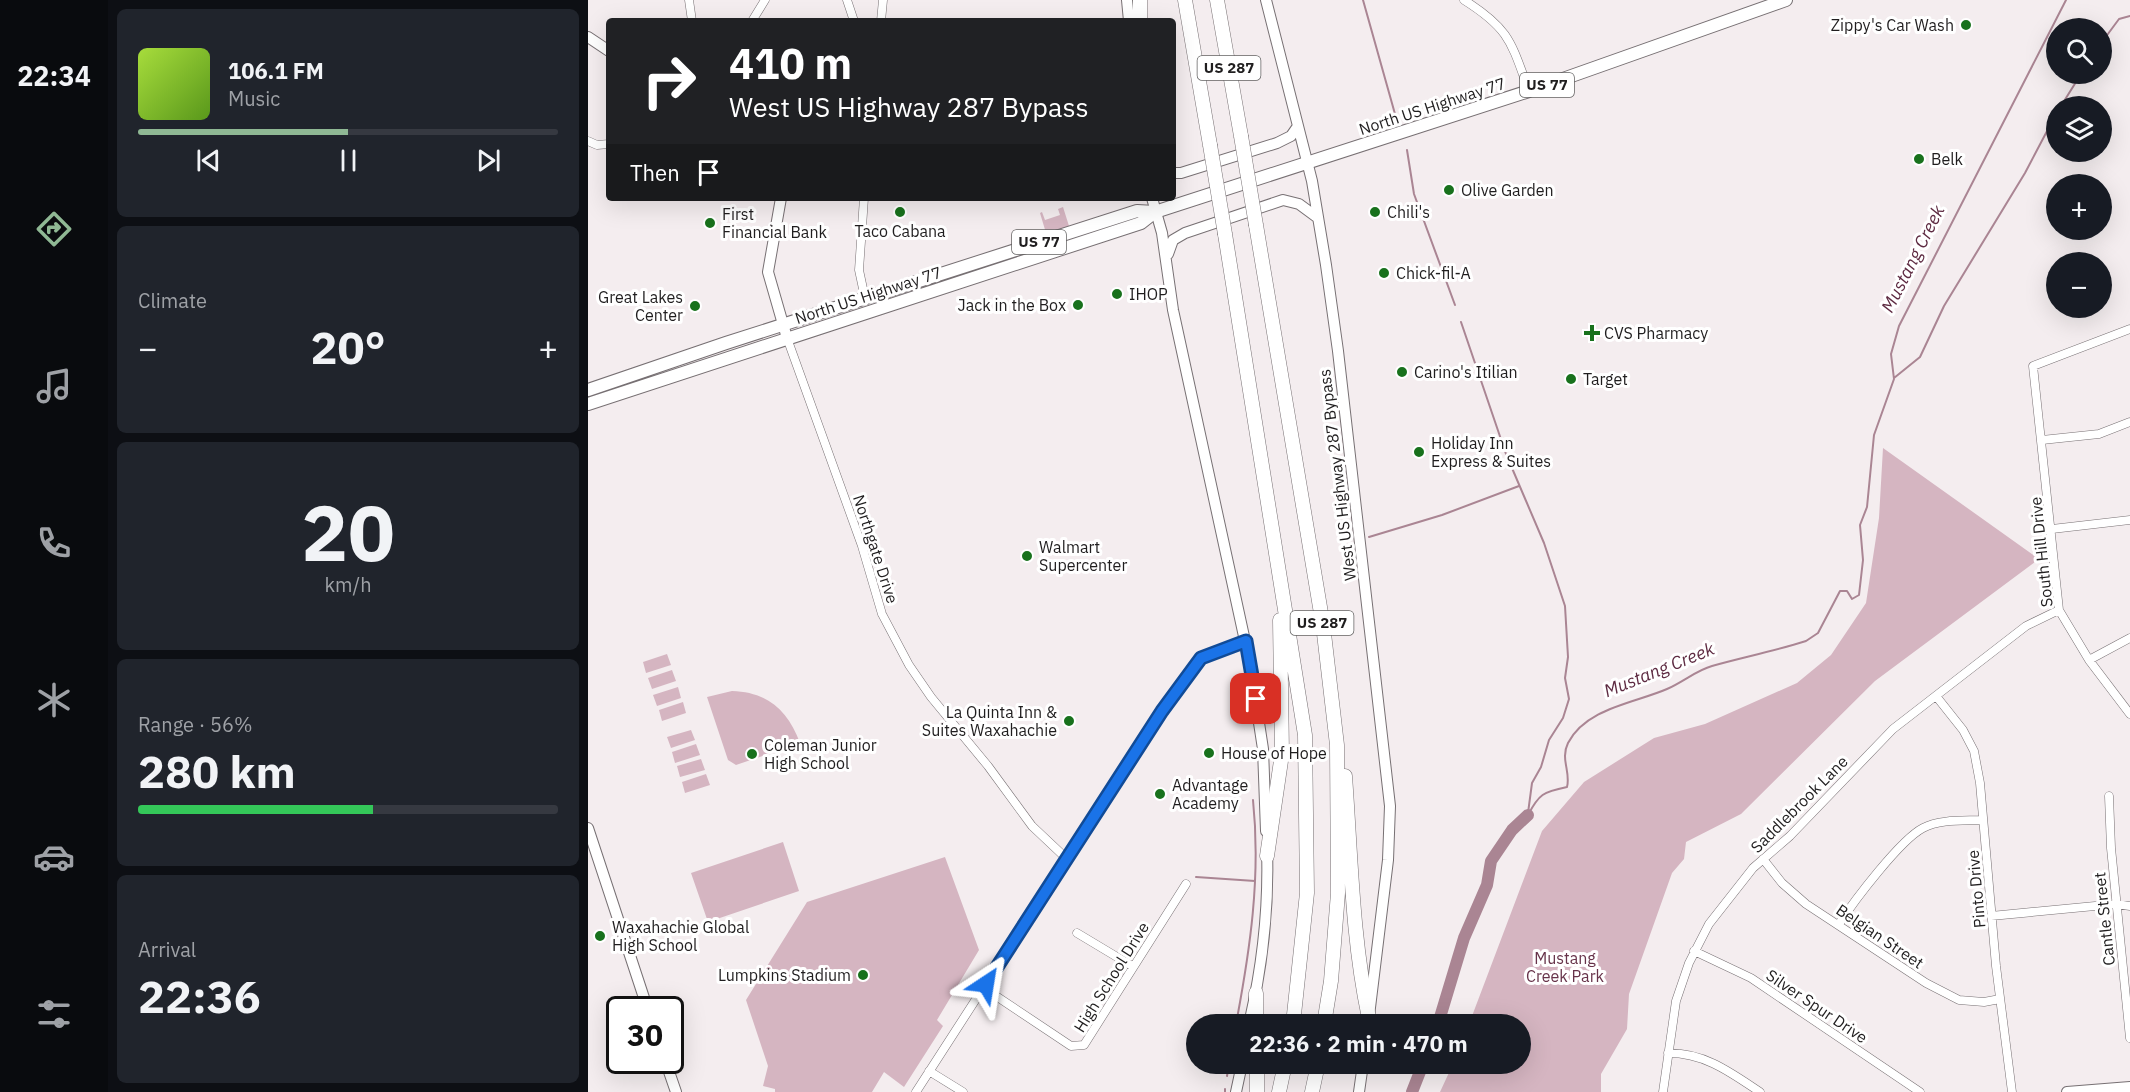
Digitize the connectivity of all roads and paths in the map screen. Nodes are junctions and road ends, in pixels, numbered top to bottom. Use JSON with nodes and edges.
{"nodes":[{"id":1,"x":689,"y":0,"type":"edge"},
{"id":2,"x":765,"y":0,"type":"edge"},
{"id":3,"x":847,"y":0,"type":"edge"},
{"id":4,"x":883,"y":0,"type":"edge"},
{"id":5,"x":1127,"y":0,"type":"edge"},
{"id":6,"x":1140,"y":0,"type":"edge"},
{"id":7,"x":1185,"y":0,"type":"edge"},
{"id":8,"x":1217,"y":0,"type":"edge"},
{"id":9,"x":1266,"y":0,"type":"edge"},
{"id":10,"x":1464,"y":0,"type":"edge"},
{"id":11,"x":1786,"y":0,"type":"edge"},
{"id":12,"x":692,"y":18,"type":"edge"},
{"id":13,"x":754,"y":18,"type":"edge"},
{"id":14,"x":853,"y":18,"type":"edge"},
{"id":15,"x":881,"y":18,"type":"edge"},
{"id":16,"x":1129,"y":18,"type":"edge"},
{"id":17,"x":1140,"y":18,"type":"edge"},
{"id":18,"x":588,"y":37,"type":"edge"},
{"id":19,"x":606,"y":49,"type":"edge"},
{"id":20,"x":1529,"y":91,"type":"junction"},
{"id":21,"x":1298,"y":126,"type":"junction"},
{"id":22,"x":588,"y":141,"type":"edge"},
{"id":23,"x":606,"y":144,"type":"edge"},
{"id":24,"x":1307,"y":164,"type":"junction"},
{"id":25,"x":1176,"y":173,"type":"edge"},
{"id":26,"x":780,"y":201,"type":"edge"},
{"id":27,"x":864,"y":201,"type":"edge"},
{"id":28,"x":1153,"y":201,"type":"edge"},
{"id":29,"x":1155,"y":212,"type":"junction"},
{"id":30,"x":1318,"y":219,"type":"junction"},
{"id":31,"x":1167,"y":259,"type":"junction"},
{"id":32,"x":924,"y":279,"type":"junction"},
{"id":33,"x":926,"y":294,"type":"junction"},
{"id":34,"x":865,"y":298,"type":"junction"},
{"id":35,"x":2130,"y":329,"type":"edge"},
{"id":36,"x":786,"y":332,"type":"junction"},
{"id":37,"x":588,"y":390,"type":"edge"},
{"id":38,"x":588,"y":404,"type":"edge"},
{"id":39,"x":2130,"y":422,"type":"edge"},
{"id":40,"x":2042,"y":440,"type":"junction"},
{"id":41,"x":2130,"y":520,"type":"edge"},
{"id":42,"x":2052,"y":529,"type":"junction"},
{"id":43,"x":1279,"y":570,"type":"junction"},
{"id":44,"x":2059,"y":610,"type":"junction"},
{"id":45,"x":2130,"y":638,"type":"edge"},
{"id":46,"x":1246,"y":641,"type":"junction"},
{"id":47,"x":2089,"y":660,"type":"junction"},
{"id":48,"x":1936,"y":696,"type":"junction"},
{"id":49,"x":2130,"y":714,"type":"edge"},
{"id":50,"x":1335,"y":728,"type":"junction"},
{"id":51,"x":2109,"y":796,"type":"dead end"},
{"id":52,"x":1983,"y":820,"type":"junction"},
{"id":53,"x":588,"y":828,"type":"edge"},
{"id":54,"x":1267,"y":856,"type":"junction"},
{"id":55,"x":1067,"y":859,"type":"junction"},
{"id":56,"x":1763,"y":859,"type":"junction"},
{"id":57,"x":1186,"y":884,"type":"dead end"},
{"id":58,"x":2116,"y":904,"type":"junction"},
{"id":59,"x":2130,"y":906,"type":"edge"},
{"id":60,"x":1991,"y":916,"type":"junction"},
{"id":61,"x":1839,"y":924,"type":"junction"},
{"id":62,"x":1077,"y":933,"type":"dead end"},
{"id":63,"x":1694,"y":951,"type":"junction"},
{"id":64,"x":1132,"y":966,"type":"junction"},
{"id":65,"x":984,"y":988,"type":"junction"},
{"id":66,"x":1256,"y":993,"type":"junction"},
{"id":67,"x":643,"y":996,"type":"edge"},
{"id":68,"x":2000,"y":999,"type":"junction"},
{"id":69,"x":1251,"y":1014,"type":"edge"},
{"id":70,"x":1256,"y":1014,"type":"edge"},
{"id":71,"x":1294,"y":1014,"type":"edge"},
{"id":72,"x":1326,"y":1014,"type":"edge"},
{"id":73,"x":1367,"y":1014,"type":"edge"},
{"id":74,"x":1369,"y":1014,"type":"edge"},
{"id":75,"x":2130,"y":1038,"type":"edge"},
{"id":76,"x":1668,"y":1053,"type":"junction"},
{"id":77,"x":929,"y":1071,"type":"junction"},
{"id":78,"x":670,"y":1074,"type":"edge"},
{"id":79,"x":1240,"y":1074,"type":"edge"},
{"id":80,"x":1257,"y":1074,"type":"edge"},
{"id":81,"x":1283,"y":1074,"type":"edge"},
{"id":82,"x":1316,"y":1074,"type":"edge"},
{"id":83,"x":1361,"y":1074,"type":"edge"},
{"id":84,"x":2130,"y":1087,"type":"edge"},
{"id":85,"x":676,"y":1092,"type":"edge"},
{"id":86,"x":916,"y":1092,"type":"edge"},
{"id":87,"x":963,"y":1092,"type":"edge"},
{"id":88,"x":1236,"y":1092,"type":"edge"},
{"id":89,"x":1257,"y":1092,"type":"edge"},
{"id":90,"x":1279,"y":1092,"type":"edge"},
{"id":91,"x":1312,"y":1092,"type":"edge"},
{"id":92,"x":1359,"y":1092,"type":"edge"},
{"id":93,"x":1664,"y":1092,"type":"edge"},
{"id":94,"x":1760,"y":1092,"type":"edge"},
{"id":95,"x":1920,"y":1092,"type":"edge"},
{"id":96,"x":2012,"y":1092,"type":"edge"},
{"id":97,"x":2067,"y":1092,"type":"edge"}],
"edges":[{"from":1,"to":12,"type":"street"},
{"from":2,"to":13,"type":"street"},
{"from":3,"to":14,"type":"street"},
{"from":4,"to":15,"type":"street"},
{"from":5,"to":16,"type":"main road"},
{"from":6,"to":17,"type":"highway"},
{"from":7,"to":43,"type":"highway","number":"US 287","bridge":true},
{"from":8,"to":50,"type":"highway","number":"US 287","bridge":true},
{"from":9,"to":21,"type":"main road","name":"West US Highway 287 Bypass"},
{"from":10,"to":20,"type":"street"},
{"from":11,"to":20,"type":"main road","name":"North US Highway 77","number":"US 77"},
{"from":18,"to":19,"type":"main road"},
{"from":20,"to":24,"type":"main road","name":"North US Highway 77","number":"US 77"},
{"from":21,"to":24,"type":"main road","name":"West US Highway 287 Bypass"},
{"from":21,"to":25,"type":"main road"},
{"from":22,"to":23,"type":"street"},
{"from":24,"to":29,"type":"main road","name":"North US Highway 77","number":"US 77"},
{"from":24,"to":30,"type":"main road","name":"West US Highway 287 Bypass"},
{"from":26,"to":36,"type":"main road","name":"Northgate Drive"},
{"from":27,"to":34,"type":"street"},
{"from":28,"to":29,"type":"main road"},
{"from":29,"to":31,"type":"main road"},
{"from":29,"to":32,"type":"main road","name":"North US Highway 77","number":"US 77"},
{"from":29,"to":33,"type":"main road","name":"North US Highway 77","number":"US 77"},
{"from":30,"to":31,"type":"main road"},
{"from":30,"to":74,"type":"main road","name":"West US Highway 287 Bypass"},
{"from":31,"to":46,"type":"main road"},
{"from":32,"to":33,"type":"main road"},
{"from":32,"to":34,"type":"main road","name":"North US Highway 77","number":"US 77"},
{"from":33,"to":36,"type":"main road","name":"North US Highway 77","number":"US 77"},
{"from":34,"to":36,"type":"main road","name":"North US Highway 77","number":"US 77"},
{"from":35,"to":40,"type":"street","name":"South Hill Drive"},
{"from":36,"to":37,"type":"main road","name":"North US Highway 77","number":"US 77"},
{"from":36,"to":38,"type":"main road","name":"North US Highway 77","number":"US 77"},
{"from":36,"to":55,"type":"street","name":"Northgate Drive"},
{"from":39,"to":40,"type":"street"},
{"from":40,"to":42,"type":"street","name":"South Hill Drive"},
{"from":41,"to":42,"type":"street"},
{"from":42,"to":44,"type":"street","name":"South Hill Drive"},
{"from":43,"to":54,"type":"highway"},
{"from":43,"to":71,"type":"highway","number":"US 287"},
{"from":44,"to":47,"type":"street","name":"South Hill Drive"},
{"from":44,"to":48,"type":"street","name":"Saddlebrook Lane"},
{"from":45,"to":47,"type":"street"},
{"from":46,"to":54,"type":"main road"},
{"from":46,"to":55,"type":"street"},
{"from":47,"to":49,"type":"street","name":"South Hill Drive"},
{"from":48,"to":52,"type":"street","name":"Pinto Drive"},
{"from":48,"to":56,"type":"street","name":"Saddlebrook Lane"},
{"from":50,"to":72,"type":"highway","number":"US 287"},
{"from":50,"to":73,"type":"highway"},
{"from":51,"to":58,"type":"street","name":"Cantle Street"},
{"from":52,"to":60,"type":"street","name":"Pinto Drive"},
{"from":52,"to":61,"type":"street"},
{"from":53,"to":67,"type":"main road"},
{"from":54,"to":66,"type":"main road"},
{"from":55,"to":65,"type":"street"},
{"from":56,"to":61,"type":"street","name":"Belgian Street"},
{"from":56,"to":63,"type":"street","name":"Saddlebrook Lane"},
{"from":57,"to":64,"type":"street","name":"High School Drive"},
{"from":58,"to":59,"type":"street"},
{"from":58,"to":60,"type":"street"},
{"from":58,"to":75,"type":"street","name":"Cantle Street"},
{"from":60,"to":68,"type":"street","name":"Pinto Drive"},
{"from":61,"to":68,"type":"street","name":"Belgian Street"},
{"from":62,"to":64,"type":"street"},
{"from":63,"to":76,"type":"street","name":"Saddlebrook Lane"},
{"from":63,"to":95,"type":"street","name":"Silver Spur Drive"},
{"from":64,"to":65,"type":"street","name":"High School Drive"},
{"from":65,"to":77,"type":"street"},
{"from":66,"to":69,"type":"main road"},
{"from":66,"to":70,"type":"highway"},
{"from":68,"to":96,"type":"street","name":"Pinto Drive"},
{"from":76,"to":93,"type":"street","name":"Saddlebrook Lane"},
{"from":76,"to":94,"type":"street"},
{"from":77,"to":86,"type":"street"},
{"from":77,"to":87,"type":"street"},
{"from":78,"to":85,"type":"main road"},
{"from":79,"to":88,"type":"main road"},
{"from":80,"to":89,"type":"highway"},
{"from":81,"to":90,"type":"highway"},
{"from":82,"to":91,"type":"highway"},
{"from":83,"to":92,"type":"main road"},
{"from":84,"to":97,"type":"main road"}]}
